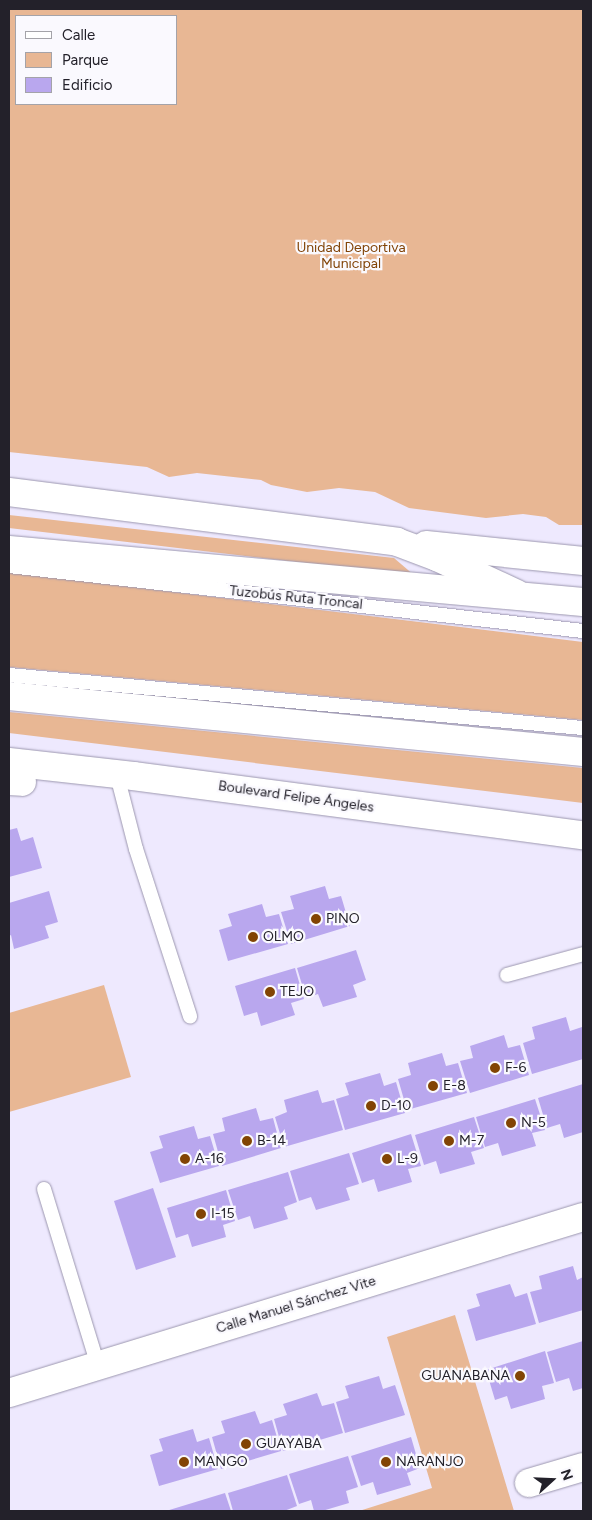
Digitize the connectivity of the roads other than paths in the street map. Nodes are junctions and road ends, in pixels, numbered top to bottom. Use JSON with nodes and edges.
{"nodes":[{"id":1,"x":9,"y":492,"type":"edge"},
{"id":2,"x":396,"y":542,"type":"junction"},
{"id":3,"x":9,"y":550,"type":"edge"},
{"id":4,"x":583,"y":561,"type":"edge"},
{"id":5,"x":9,"y":566,"type":"edge"},
{"id":6,"x":526,"y":597,"type":"junction"},
{"id":7,"x":583,"y":602,"type":"edge"},
{"id":8,"x":583,"y":631,"type":"edge"},
{"id":9,"x":9,"y":675,"type":"edge"},
{"id":10,"x":9,"y":696,"type":"edge"},
{"id":11,"x":583,"y":728,"type":"edge"},
{"id":12,"x":583,"y":752,"type":"edge"},
{"id":13,"x":13,"y":775,"type":"edge"},
{"id":14,"x":132,"y":776,"type":"junction"},
{"id":15,"x":583,"y":835,"type":"edge"},
{"id":16,"x":583,"y":954,"type":"edge"},
{"id":17,"x":507,"y":974,"type":"dead end"},
{"id":18,"x":190,"y":1016,"type":"dead end"},
{"id":19,"x":44,"y":1189,"type":"dead end"},
{"id":20,"x":583,"y":1217,"type":"edge"},
{"id":21,"x":98,"y":1366,"type":"junction"},
{"id":22,"x":9,"y":1394,"type":"edge"},
{"id":23,"x":583,"y":1467,"type":"edge"},
{"id":24,"x":528,"y":1483,"type":"dead end"}],
"edges":[{"from":1,"to":2,"type":"main road"},
{"from":2,"to":4,"type":"main road"},
{"from":2,"to":6,"type":"main road"},
{"from":3,"to":6,"type":"main road"},
{"from":5,"to":8,"type":"lane","name":"Tuzobús Ruta Troncal"},
{"from":6,"to":7,"type":"main road"},
{"from":9,"to":11,"type":"lane"},
{"from":10,"to":12,"type":"main road"},
{"from":13,"to":14,"type":"main road","name":"Boulevard Felipe Ángeles"},
{"from":14,"to":15,"type":"main road","name":"Boulevard Felipe Ángeles"},
{"from":14,"to":18,"type":"lane"},
{"from":16,"to":17,"type":"lane"},
{"from":19,"to":21,"type":"lane"},
{"from":20,"to":21,"type":"main road","name":"Calle Manuel Sánchez Vite"},
{"from":21,"to":22,"type":"main road","name":"Calle Manuel Sánchez Vite"},
{"from":23,"to":24,"type":"main road"}]}
